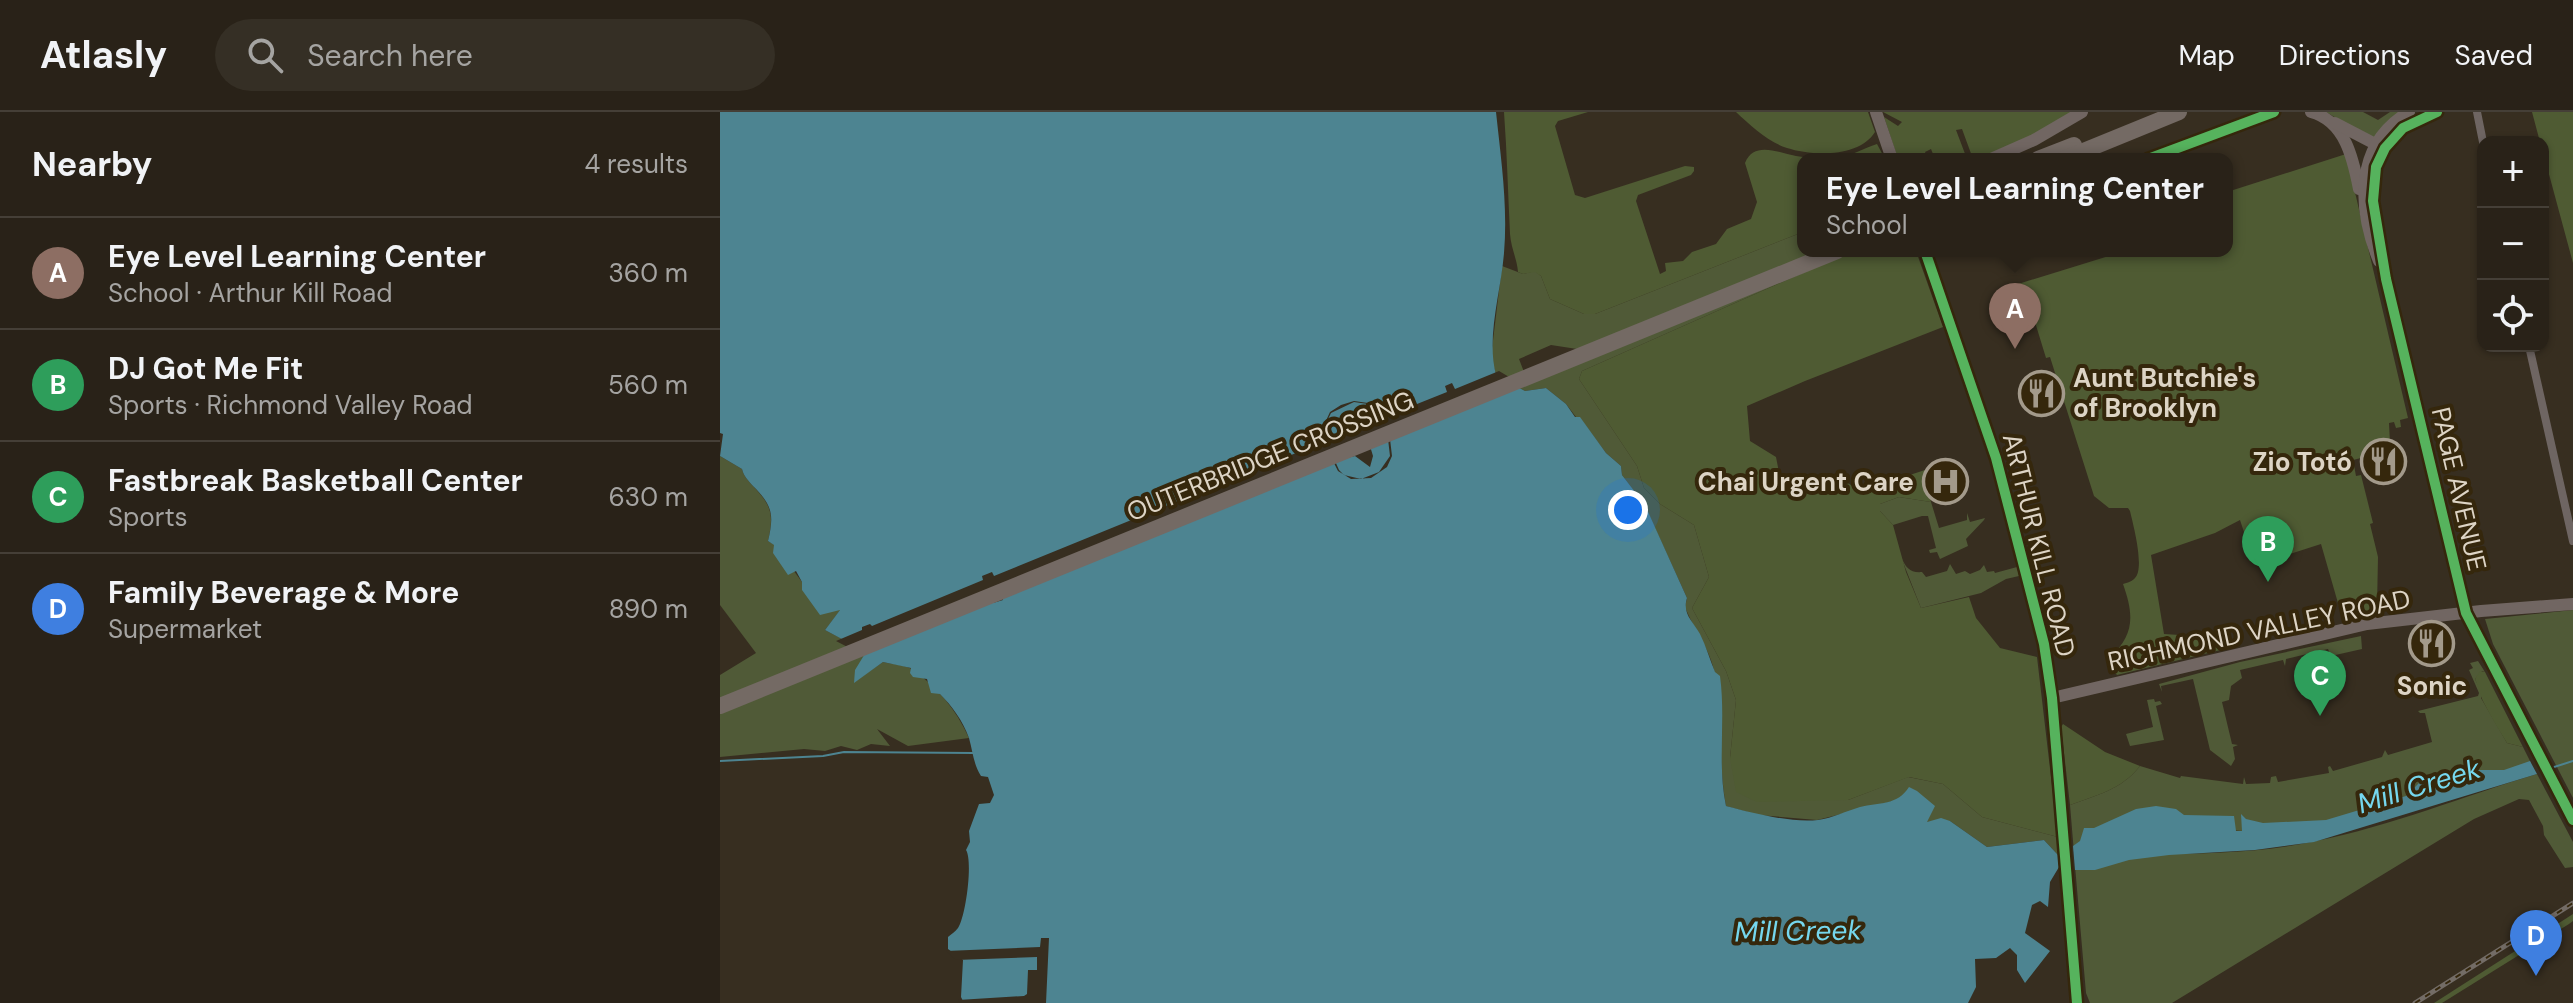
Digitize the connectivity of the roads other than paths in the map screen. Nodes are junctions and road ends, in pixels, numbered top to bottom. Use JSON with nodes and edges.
{"nodes":[{"id":1,"x":1876,"y":112,"type":"edge"},
{"id":2,"x":2082,"y":112,"type":"edge"},
{"id":3,"x":2152,"y":112,"type":"edge"},
{"id":4,"x":2179,"y":112,"type":"edge"},
{"id":5,"x":2195,"y":112,"type":"edge"},
{"id":6,"x":2274,"y":112,"type":"edge"},
{"id":7,"x":2311,"y":112,"type":"edge"},
{"id":8,"x":2409,"y":112,"type":"edge"},
{"id":9,"x":2437,"y":112,"type":"edge"},
{"id":10,"x":2477,"y":112,"type":"edge"},
{"id":11,"x":2333,"y":122,"type":"junction"},
{"id":12,"x":2138,"y":128,"type":"junction"},
{"id":13,"x":2482,"y":136,"type":"edge"},
{"id":14,"x":2101,"y":139,"type":"junction"},
{"id":15,"x":2380,"y":147,"type":"junction"},
{"id":16,"x":1890,"y":153,"type":"edge"},
{"id":17,"x":2008,"y":153,"type":"edge"},
{"id":18,"x":2057,"y":153,"type":"edge"},
{"id":19,"x":2075,"y":153,"type":"edge"},
{"id":20,"x":2164,"y":153,"type":"edge"},
{"id":21,"x":2366,"y":220,"type":"junction"},
{"id":22,"x":1798,"y":257,"type":"edge"},
{"id":23,"x":1822,"y":257,"type":"edge"},
{"id":24,"x":1927,"y":257,"type":"edge"},
{"id":25,"x":2386,"y":279,"type":"junction"},
{"id":26,"x":2530,"y":352,"type":"edge"},
{"id":27,"x":1260,"y":481,"type":"junction"},
{"id":28,"x":2573,"y":541,"type":"edge"},
{"id":29,"x":2573,"y":604,"type":"edge"},
{"id":30,"x":2466,"y":613,"type":"junction"},
{"id":31,"x":720,"y":695,"type":"edge"},
{"id":32,"x":2052,"y":698,"type":"junction"},
{"id":33,"x":720,"y":706,"type":"edge"},
{"id":34,"x":2573,"y":820,"type":"edge"},
{"id":35,"x":2077,"y":1003,"type":"edge"}],
"edges":[{"from":1,"to":16,"type":"street"},
{"from":2,"to":17,"type":"street"},
{"from":3,"to":14,"type":"highway"},
{"from":4,"to":12,"type":"highway"},
{"from":5,"to":12,"type":"highway"},
{"from":6,"to":20,"type":"street"},
{"from":7,"to":11,"type":"street"},
{"from":8,"to":15,"type":"street"},
{"from":9,"to":15,"type":"street"},
{"from":10,"to":13,"type":"street"},
{"from":11,"to":15,"type":"street"},
{"from":11,"to":21,"type":"street"},
{"from":12,"to":14,"type":"highway"},
{"from":14,"to":18,"type":"highway"},
{"from":14,"to":19,"type":"highway"},
{"from":15,"to":21,"type":"street","name":"PAGE AVENUE"},
{"from":15,"to":25,"type":"street","name":"PAGE AVENUE"},
{"from":21,"to":25,"type":"street","name":"PAGE AVENUE"},
{"from":22,"to":27,"type":"highway","name":"OUTERBRIDGE CROSSING"},
{"from":23,"to":27,"type":"highway","name":"OUTERBRIDGE CROSSING"},
{"from":24,"to":32,"type":"street","name":"ARTHUR KILL ROAD"},
{"from":25,"to":30,"type":"street","name":"PAGE AVENUE"},
{"from":26,"to":28,"type":"street"},
{"from":27,"to":31,"type":"highway","name":"OUTERBRIDGE CROSSING"},
{"from":27,"to":33,"type":"highway","name":"OUTERBRIDGE CROSSING"},
{"from":29,"to":30,"type":"street","name":"RICHMOND VALLEY ROAD"},
{"from":30,"to":32,"type":"street","name":"RICHMOND VALLEY ROAD"},
{"from":30,"to":34,"type":"street","name":"PAGE AVENUE"},
{"from":32,"to":35,"type":"street","name":"ARTHUR KILL ROAD"}]}
